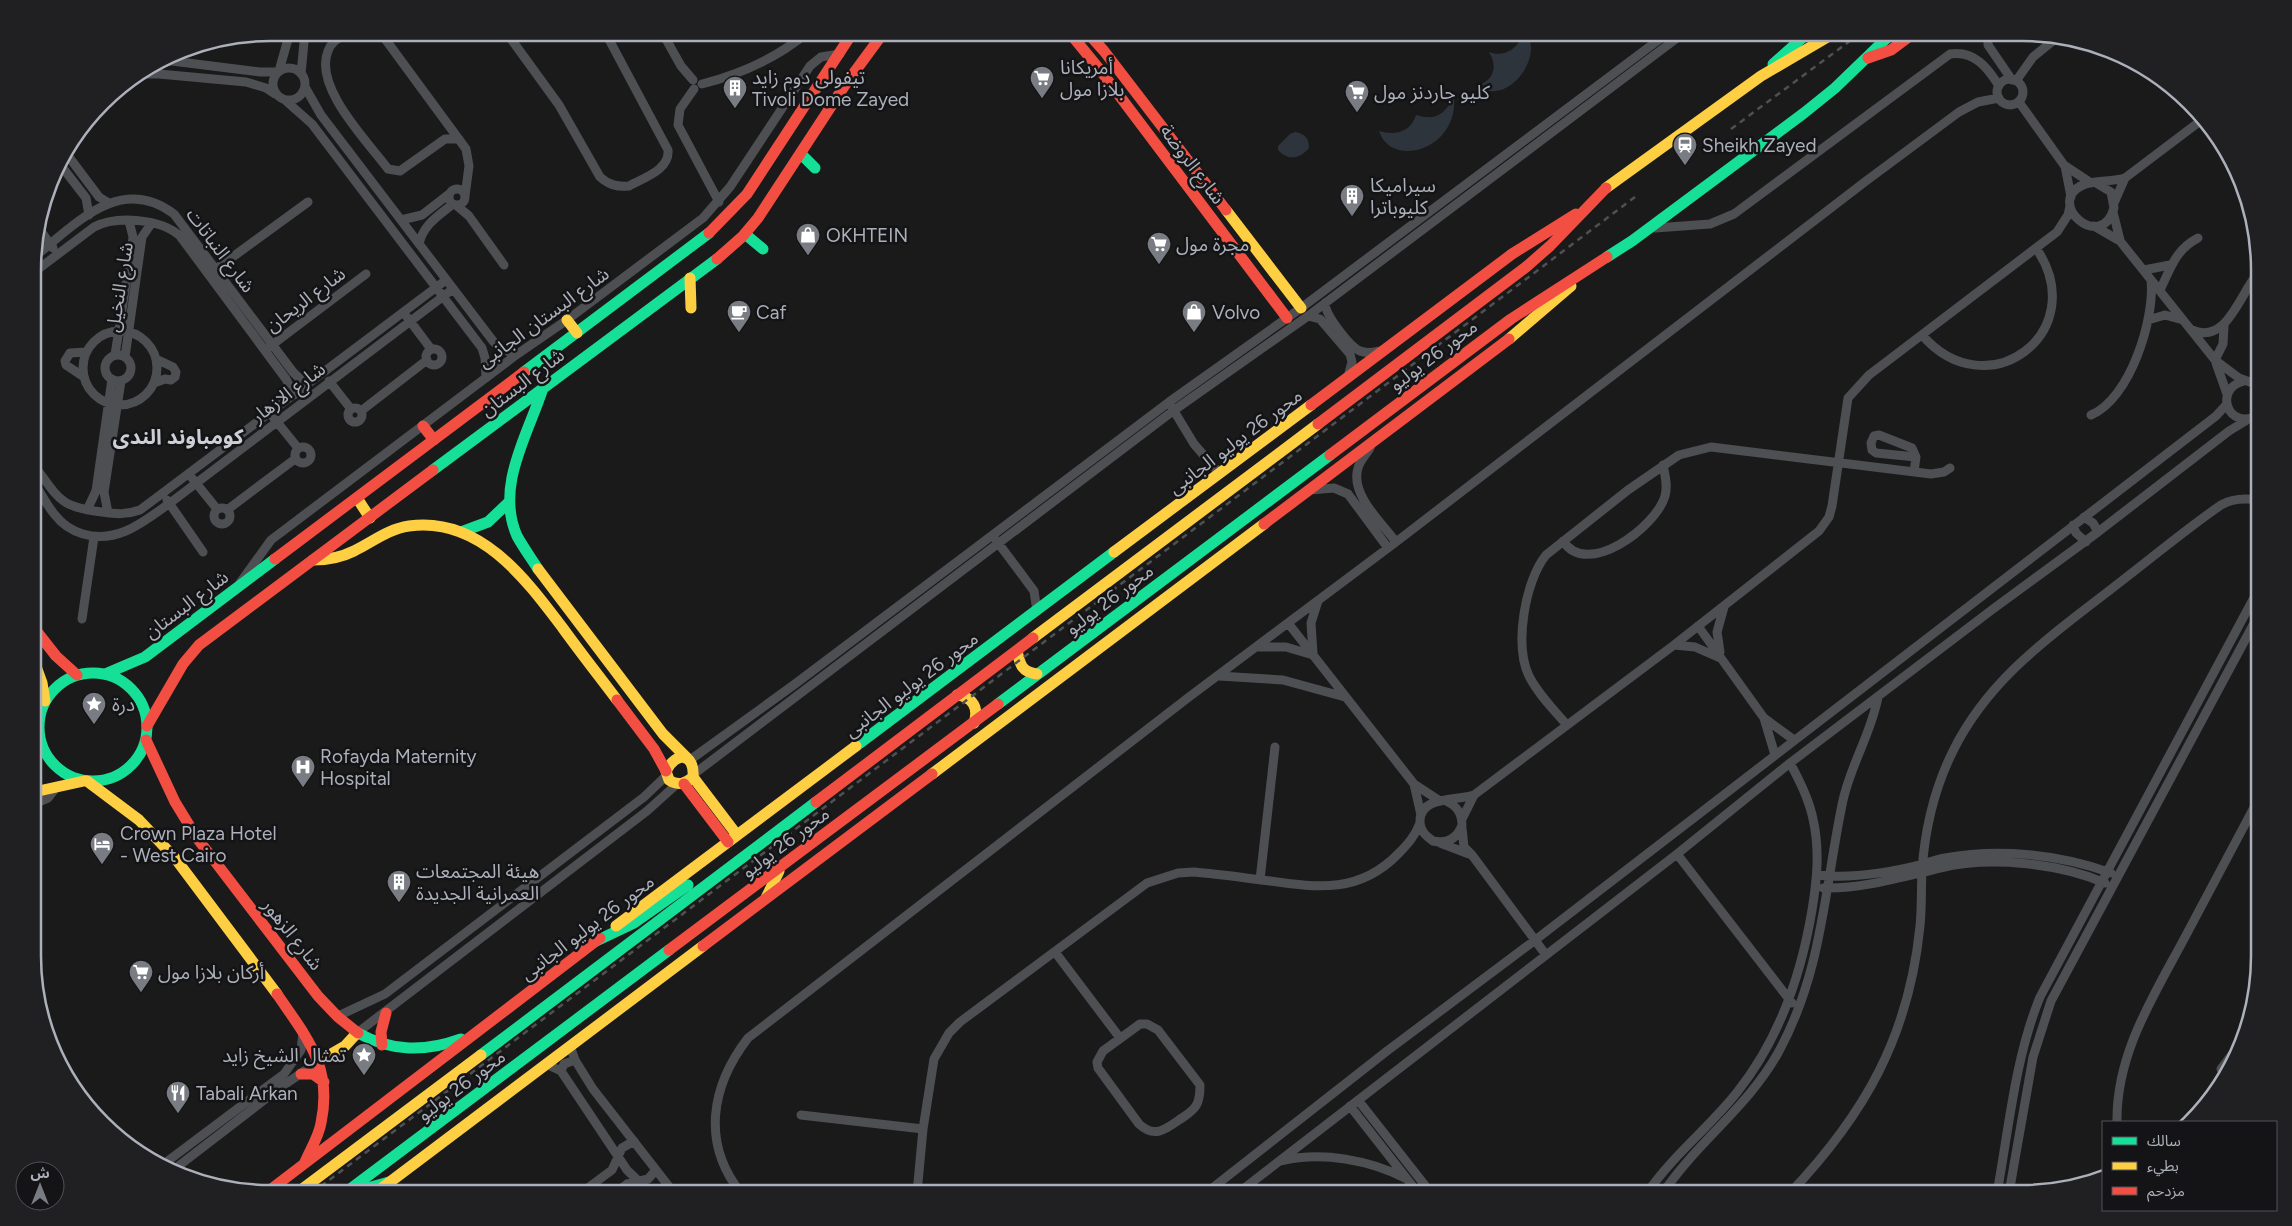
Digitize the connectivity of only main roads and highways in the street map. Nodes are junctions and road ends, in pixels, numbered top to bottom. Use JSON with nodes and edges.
{"nodes":[{"id":1,"x":848,"y":41,"type":"edge"},
{"id":2,"x":874,"y":41,"type":"edge"},
{"id":3,"x":1077,"y":41,"type":"edge"},
{"id":4,"x":1095,"y":41,"type":"edge"},
{"id":5,"x":1799,"y":41,"type":"edge"},
{"id":6,"x":1821,"y":41,"type":"edge"},
{"id":7,"x":1883,"y":41,"type":"edge"},
{"id":8,"x":1903,"y":41,"type":"edge"},
{"id":9,"x":1863,"y":59,"type":"junction"},
{"id":10,"x":1761,"y":76,"type":"junction"},
{"id":11,"x":801,"y":154,"type":"junction"},
{"id":12,"x":815,"y":168,"type":"dead end"},
{"id":13,"x":1582,"y":210,"type":"junction"},
{"id":14,"x":745,"y":234,"type":"junction"},
{"id":15,"x":762,"y":249,"type":"dead end"},
{"id":16,"x":1579,"y":277,"type":"junction"},
{"id":17,"x":690,"y":278,"type":"junction"},
{"id":18,"x":691,"y":308,"type":"dead end"},
{"id":19,"x":567,"y":320,"type":"road end"},
{"id":20,"x":577,"y":333,"type":"junction"},
{"id":21,"x":543,"y":388,"type":"junction"},
{"id":22,"x":422,"y":426,"type":"road end"},
{"id":23,"x":434,"y":440,"type":"junction"},
{"id":24,"x":357,"y":498,"type":"junction"},
{"id":25,"x":509,"y":502,"type":"junction"},
{"id":26,"x":370,"y":518,"type":"junction"},
{"id":27,"x":461,"y":532,"type":"junction"},
{"id":28,"x":313,"y":560,"type":"junction"},
{"id":29,"x":580,"y":622,"type":"junction"},
{"id":30,"x":566,"y":632,"type":"junction"},
{"id":31,"x":41,"y":637,"type":"edge"},
{"id":32,"x":1017,"y":651,"type":"junction"},
{"id":33,"x":615,"y":668,"type":"junction"},
{"id":34,"x":105,"y":674,"type":"junction"},
{"id":35,"x":1038,"y":674,"type":"junction"},
{"id":36,"x":77,"y":675,"type":"junction"},
{"id":37,"x":601,"y":678,"type":"junction"},
{"id":38,"x":41,"y":680,"type":"edge"},
{"id":39,"x":957,"y":695,"type":"junction"},
{"id":40,"x":45,"y":701,"type":"junction"},
{"id":41,"x":41,"y":711,"type":"edge"},
{"id":42,"x":974,"y":723,"type":"junction"},
{"id":43,"x":147,"y":726,"type":"junction"},
{"id":44,"x":667,"y":738,"type":"junction"},
{"id":45,"x":146,"y":740,"type":"junction"},
{"id":46,"x":41,"y":742,"type":"edge"},
{"id":47,"x":654,"y":749,"type":"junction"},
{"id":48,"x":688,"y":759,"type":"junction"},
{"id":49,"x":666,"y":773,"type":"junction"},
{"id":50,"x":687,"y":780,"type":"junction"},
{"id":51,"x":86,"y":781,"type":"junction"},
{"id":52,"x":41,"y":791,"type":"edge"},
{"id":53,"x":733,"y":839,"type":"junction"},
{"id":54,"x":741,"y":859,"type":"junction"},
{"id":55,"x":781,"y":866,"type":"junction"},
{"id":56,"x":766,"y":898,"type":"junction"},
{"id":57,"x":594,"y":942,"type":"junction"},
{"id":58,"x":386,"y":1013,"type":"road end"},
{"id":59,"x":478,"y":1032,"type":"junction"},
{"id":60,"x":357,"y":1033,"type":"junction"},
{"id":61,"x":382,"y":1044,"type":"junction"},
{"id":62,"x":319,"y":1061,"type":"junction"},
{"id":63,"x":301,"y":1074,"type":"road end"},
{"id":64,"x":324,"y":1082,"type":"junction"},
{"id":65,"x":304,"y":1164,"type":"junction"},
{"id":66,"x":389,"y":1182,"type":"junction"},
{"id":67,"x":276,"y":1185,"type":"edge"},
{"id":68,"x":309,"y":1185,"type":"edge"},
{"id":69,"x":358,"y":1185,"type":"edge"},
{"id":70,"x":378,"y":1185,"type":"edge"},
{"id":71,"x":385,"y":1185,"type":"edge"}],
"edges":[{"from":1,"to":20,"type":"main road","name":"شارع البستان"},
{"from":2,"to":11,"type":"main road","name":"شارع البستان"},
{"from":3,"to":4,"type":"main road","name":"شارع الروضة"},
{"from":5,"to":10,"type":"main road"},
{"from":6,"to":10,"type":"main road","name":"محور 26 يوليو"},
{"from":7,"to":9,"type":"main road","name":"محور 26 يوليو"},
{"from":8,"to":9,"type":"main road"},
{"from":9,"to":16,"type":"main road","name":"محور 26 يوليو"},
{"from":10,"to":13,"type":"main road","name":"محور 26 يوليو"},
{"from":11,"to":12,"type":"main road"},
{"from":11,"to":14,"type":"main road","name":"شارع البستان"},
{"from":13,"to":32,"type":"main road","name":"محور 26 يوليو"},
{"from":13,"to":53,"type":"main road","name":"محور 26 يوليو الجانبى"},
{"from":14,"to":15,"type":"main road"},
{"from":14,"to":17,"type":"main road","name":"شارع البستان"},
{"from":16,"to":35,"type":"main road","name":"محور 26 يوليو"},
{"from":16,"to":56,"type":"main road"},
{"from":17,"to":18,"type":"main road"},
{"from":17,"to":21,"type":"main road","name":"شارع البستان"},
{"from":19,"to":20,"type":"main road"},
{"from":20,"to":23,"type":"main road","name":"شارع البستان"},
{"from":21,"to":25,"type":"main road"},
{"from":21,"to":26,"type":"main road","name":"شارع البستان"},
{"from":22,"to":23,"type":"main road"},
{"from":23,"to":24,"type":"main road","name":"شارع البستان"},
{"from":24,"to":26,"type":"main road"},
{"from":24,"to":34,"type":"main road","name":"شارع البستان"},
{"from":25,"to":27,"type":"main road"},
{"from":25,"to":29,"type":"main road"},
{"from":26,"to":28,"type":"main road","name":"شارع البستان"},
{"from":27,"to":28,"type":"main road"},
{"from":27,"to":30,"type":"main road"},
{"from":28,"to":43,"type":"main road","name":"شارع البستان"},
{"from":29,"to":30,"type":"main road"},
{"from":29,"to":33,"type":"main road"},
{"from":30,"to":37,"type":"main road"},
{"from":31,"to":36,"type":"main road"},
{"from":32,"to":35,"type":"main road"},
{"from":32,"to":39,"type":"main road","name":"محور 26 يوليو"},
{"from":33,"to":37,"type":"main road"},
{"from":33,"to":44,"type":"main road"},
{"from":34,"to":36,"type":"main road"},
{"from":34,"to":43,"type":"main road"},
{"from":35,"to":42,"type":"main road","name":"محور 26 يوليو"},
{"from":36,"to":40,"type":"main road"},
{"from":37,"to":47,"type":"main road"},
{"from":38,"to":40,"type":"main road"},
{"from":39,"to":42,"type":"main road"},
{"from":39,"to":54,"type":"main road","name":"محور 26 يوليو"},
{"from":40,"to":41,"type":"main road"},
{"from":42,"to":55,"type":"main road","name":"محور 26 يوليو"},
{"from":43,"to":45,"type":"main road"},
{"from":44,"to":47,"type":"main road"},
{"from":44,"to":48,"type":"main road"},
{"from":45,"to":51,"type":"main road"},
{"from":45,"to":60,"type":"main road","name":"شارع الزهور"},
{"from":46,"to":51,"type":"main road"},
{"from":47,"to":49,"type":"main road"},
{"from":48,"to":49,"type":"main road"},
{"from":48,"to":50,"type":"main road"},
{"from":49,"to":50,"type":"main road"},
{"from":50,"to":53,"type":"main road"},
{"from":51,"to":52,"type":"main road"},
{"from":51,"to":62,"type":"main road"},
{"from":53,"to":57,"type":"main road","name":"محور 26 يوليو الجانبى"},
{"from":54,"to":57,"type":"main road"},
{"from":54,"to":68,"type":"main road","name":"محور 26 يوليو"},
{"from":55,"to":56,"type":"main road"},
{"from":55,"to":69,"type":"main road","name":"محور 26 يوليو"},
{"from":56,"to":66,"type":"main road"},
{"from":57,"to":59,"type":"main road","name":"محور 26 يوليو الجانبى"},
{"from":58,"to":61,"type":"main road"},
{"from":59,"to":61,"type":"main road","name":"شارع الزهور"},
{"from":59,"to":65,"type":"main road","name":"محور 26 يوليو الجانبى"},
{"from":60,"to":61,"type":"main road","name":"شارع الزهور"},
{"from":60,"to":62,"type":"main road"},
{"from":62,"to":64,"type":"main road"},
{"from":63,"to":64,"type":"main road"},
{"from":64,"to":65,"type":"main road"},
{"from":65,"to":67,"type":"main road","name":"محور 26 يوليو الجانبى"},
{"from":66,"to":70,"type":"main road"},
{"from":66,"to":71,"type":"main road"}]}
